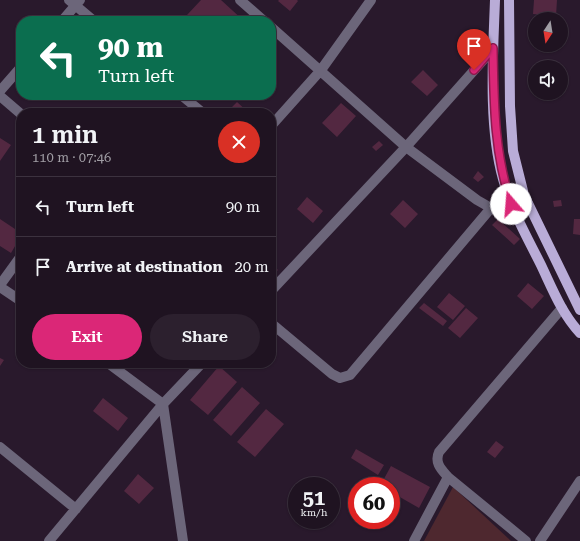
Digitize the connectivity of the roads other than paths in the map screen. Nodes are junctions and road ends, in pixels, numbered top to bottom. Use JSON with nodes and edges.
{"nodes":[{"id":1,"x":240,"y":0,"type":"edge"},
{"id":2,"x":371,"y":0,"type":"edge"},
{"id":3,"x":495,"y":0,"type":"edge"},
{"id":4,"x":510,"y":0,"type":"edge"},
{"id":5,"x":75,"y":2,"type":"edge"},
{"id":6,"x":65,"y":16,"type":"edge"},
{"id":7,"x":89,"y":16,"type":"edge"},
{"id":8,"x":258,"y":16,"type":"edge"},
{"id":9,"x":276,"y":31,"type":"edge"},
{"id":10,"x":493,"y":48,"type":"junction"},
{"id":11,"x":321,"y":70,"type":"junction"},
{"id":12,"x":16,"y":73,"type":"edge"},
{"id":13,"x":0,"y":91,"type":"edge"},
{"id":14,"x":0,"y":96,"type":"edge"},
{"id":15,"x":187,"y":100,"type":"edge"},
{"id":16,"x":197,"y":108,"type":"edge"},
{"id":17,"x":16,"y":110,"type":"edge"},
{"id":18,"x":276,"y":120,"type":"edge"},
{"id":19,"x":406,"y":147,"type":"junction"},
{"id":20,"x":527,"y":200,"type":"junction"},
{"id":21,"x":511,"y":204,"type":"junction"},
{"id":22,"x":491,"y":208,"type":"junction"},
{"id":23,"x":16,"y":263,"type":"edge"},
{"id":24,"x":0,"y":286,"type":"edge"},
{"id":25,"x":276,"y":286,"type":"edge"},
{"id":26,"x":16,"y":297,"type":"edge"},
{"id":27,"x":562,"y":308,"type":"junction"},
{"id":28,"x":580,"y":310,"type":"edge"},
{"id":29,"x":276,"y":327,"type":"edge"},
{"id":30,"x":580,"y":333,"type":"edge"},
{"id":31,"x":115,"y":368,"type":"edge"},
{"id":32,"x":197,"y":368,"type":"edge"},
{"id":33,"x":163,"y":404,"type":"junction"},
{"id":34,"x":0,"y":446,"type":"edge"},
{"id":35,"x":448,"y":477,"type":"junction"},
{"id":36,"x":580,"y":481,"type":"edge"},
{"id":37,"x":76,"y":509,"type":"junction"},
{"id":38,"x":50,"y":541,"type":"edge"},
{"id":39,"x":183,"y":541,"type":"edge"},
{"id":40,"x":414,"y":541,"type":"edge"},
{"id":41,"x":526,"y":541,"type":"edge"},
{"id":42,"x":540,"y":541,"type":"edge"}],
"edges":[{"from":1,"to":8,"type":"street"},
{"from":2,"to":11,"type":"street"},
{"from":3,"to":10,"type":"main road"},
{"from":4,"to":20,"type":"main road"},
{"from":5,"to":6,"type":"street"},
{"from":5,"to":7,"type":"street"},
{"from":9,"to":11,"type":"street"},
{"from":10,"to":19,"type":"street"},
{"from":10,"to":21,"type":"main road"},
{"from":11,"to":18,"type":"street"},
{"from":11,"to":19,"type":"street"},
{"from":12,"to":13,"type":"street"},
{"from":14,"to":17,"type":"street"},
{"from":15,"to":16,"type":"street"},
{"from":19,"to":22,"type":"street"},
{"from":19,"to":25,"type":"street"},
{"from":20,"to":21,"type":"street"},
{"from":20,"to":28,"type":"main road"},
{"from":21,"to":22,"type":"street"},
{"from":21,"to":27,"type":"main road"},
{"from":22,"to":29,"type":"street"},
{"from":23,"to":24,"type":"street"},
{"from":24,"to":26,"type":"street"},
{"from":27,"to":30,"type":"main road"},
{"from":27,"to":35,"type":"street"},
{"from":31,"to":33,"type":"street"},
{"from":32,"to":33,"type":"street"},
{"from":33,"to":37,"type":"street"},
{"from":33,"to":39,"type":"street"},
{"from":34,"to":37,"type":"street"},
{"from":35,"to":40,"type":"street"},
{"from":35,"to":41,"type":"street"},
{"from":36,"to":42,"type":"street"},
{"from":37,"to":38,"type":"street"}]}
